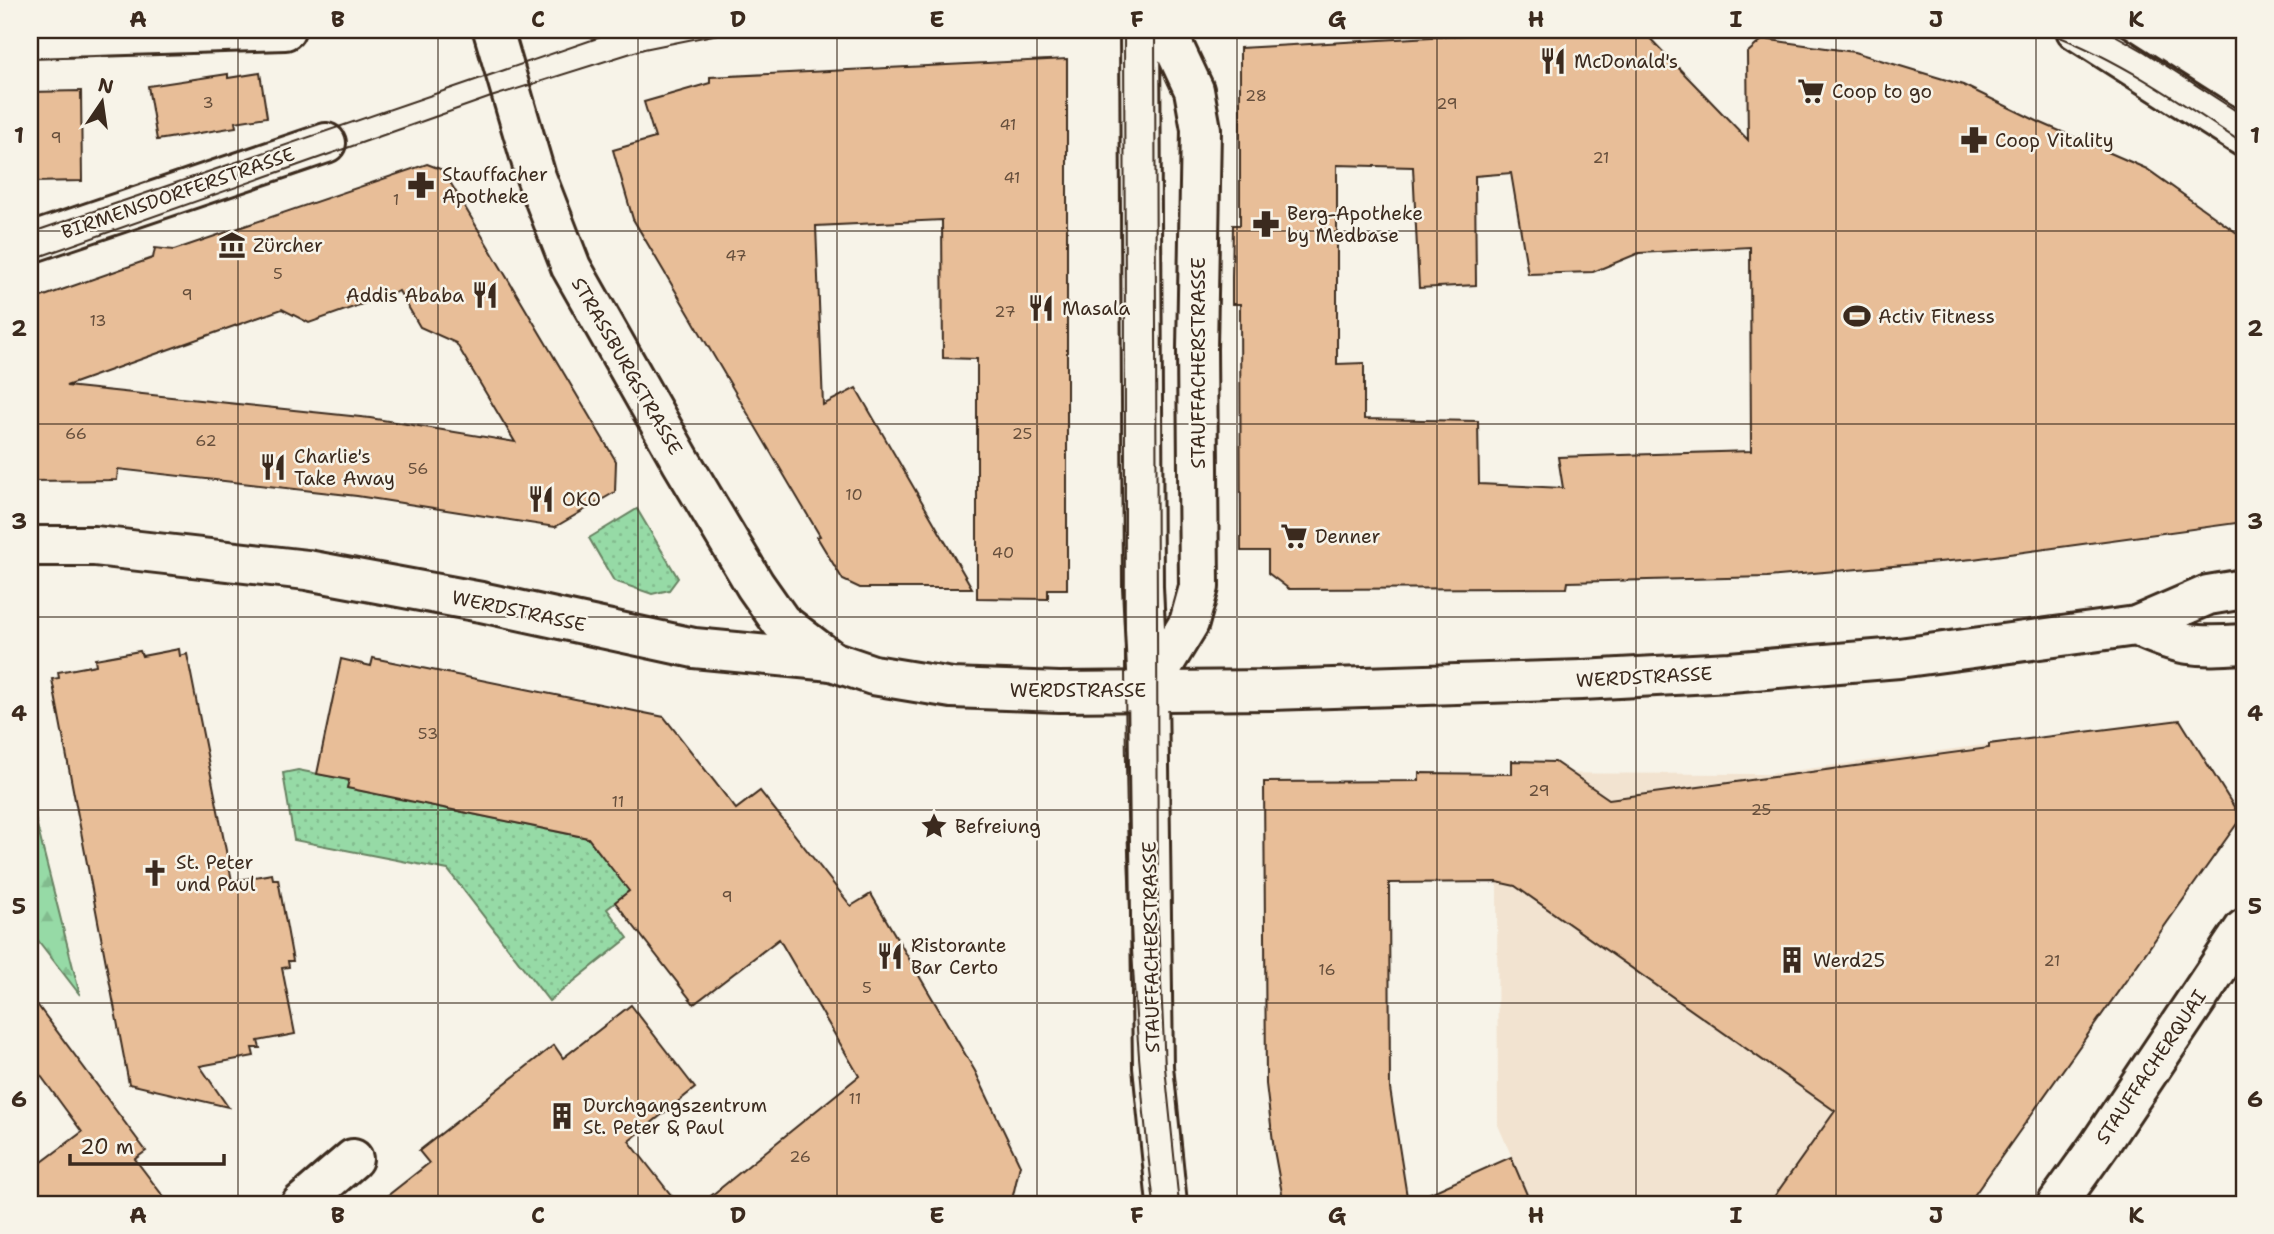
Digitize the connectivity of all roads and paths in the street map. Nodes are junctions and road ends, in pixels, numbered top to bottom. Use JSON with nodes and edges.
{"nodes":[{"id":1,"x":285,"y":30,"type":"edge"},
{"id":2,"x":493,"y":30,"type":"edge"},
{"id":3,"x":1140,"y":30,"type":"edge"},
{"id":4,"x":1166,"y":30,"type":"edge"},
{"id":5,"x":2076,"y":30,"type":"edge"},
{"id":6,"x":30,"y":38,"type":"edge"},
{"id":7,"x":2244,"y":137,"type":"edge"},
{"id":8,"x":326,"y":144,"type":"dead end"},
{"id":9,"x":30,"y":243,"type":"edge"},
{"id":10,"x":30,"y":547,"type":"edge"},
{"id":11,"x":2244,"y":589,"type":"edge"},
{"id":12,"x":2136,"y":626,"type":"junction"},
{"id":13,"x":2244,"y":644,"type":"edge"},
{"id":14,"x":832,"y":661,"type":"junction"},
{"id":15,"x":1147,"y":690,"type":"junction"},
{"id":16,"x":2244,"y":929,"type":"edge"},
{"id":17,"x":354,"y":1159,"type":"dead end"},
{"id":18,"x":301,"y":1204,"type":"edge"},
{"id":19,"x":1167,"y":1204,"type":"edge"},
{"id":20,"x":2057,"y":1204,"type":"edge"}],
"edges":[{"from":1,"to":6,"type":"street"},
{"from":2,"to":14,"type":"street","name":"STRASSBURGSTRASSE"},
{"from":3,"to":15,"type":"street","name":"STAUFFACHERSTRASSE"},
{"from":4,"to":15,"type":"street","name":"STAUFFACHERSTRASSE"},
{"from":5,"to":7,"type":"street"},
{"from":8,"to":9,"type":"street","name":"BIRMENSDORFERSTRASSE"},
{"from":10,"to":14,"type":"street","name":"WERDSTRASSE"},
{"from":11,"to":12,"type":"street","name":"WERDSTRASSE"},
{"from":12,"to":13,"type":"street","name":"WERDSTRASSE"},
{"from":12,"to":15,"type":"street","name":"WERDSTRASSE"},
{"from":14,"to":15,"type":"street","name":"WERDSTRASSE"},
{"from":15,"to":19,"type":"street","name":"STAUFFACHERSTRASSE"},
{"from":16,"to":20,"type":"street","name":"STAUFFACHERQUAI"},
{"from":17,"to":18,"type":"street"}]}
